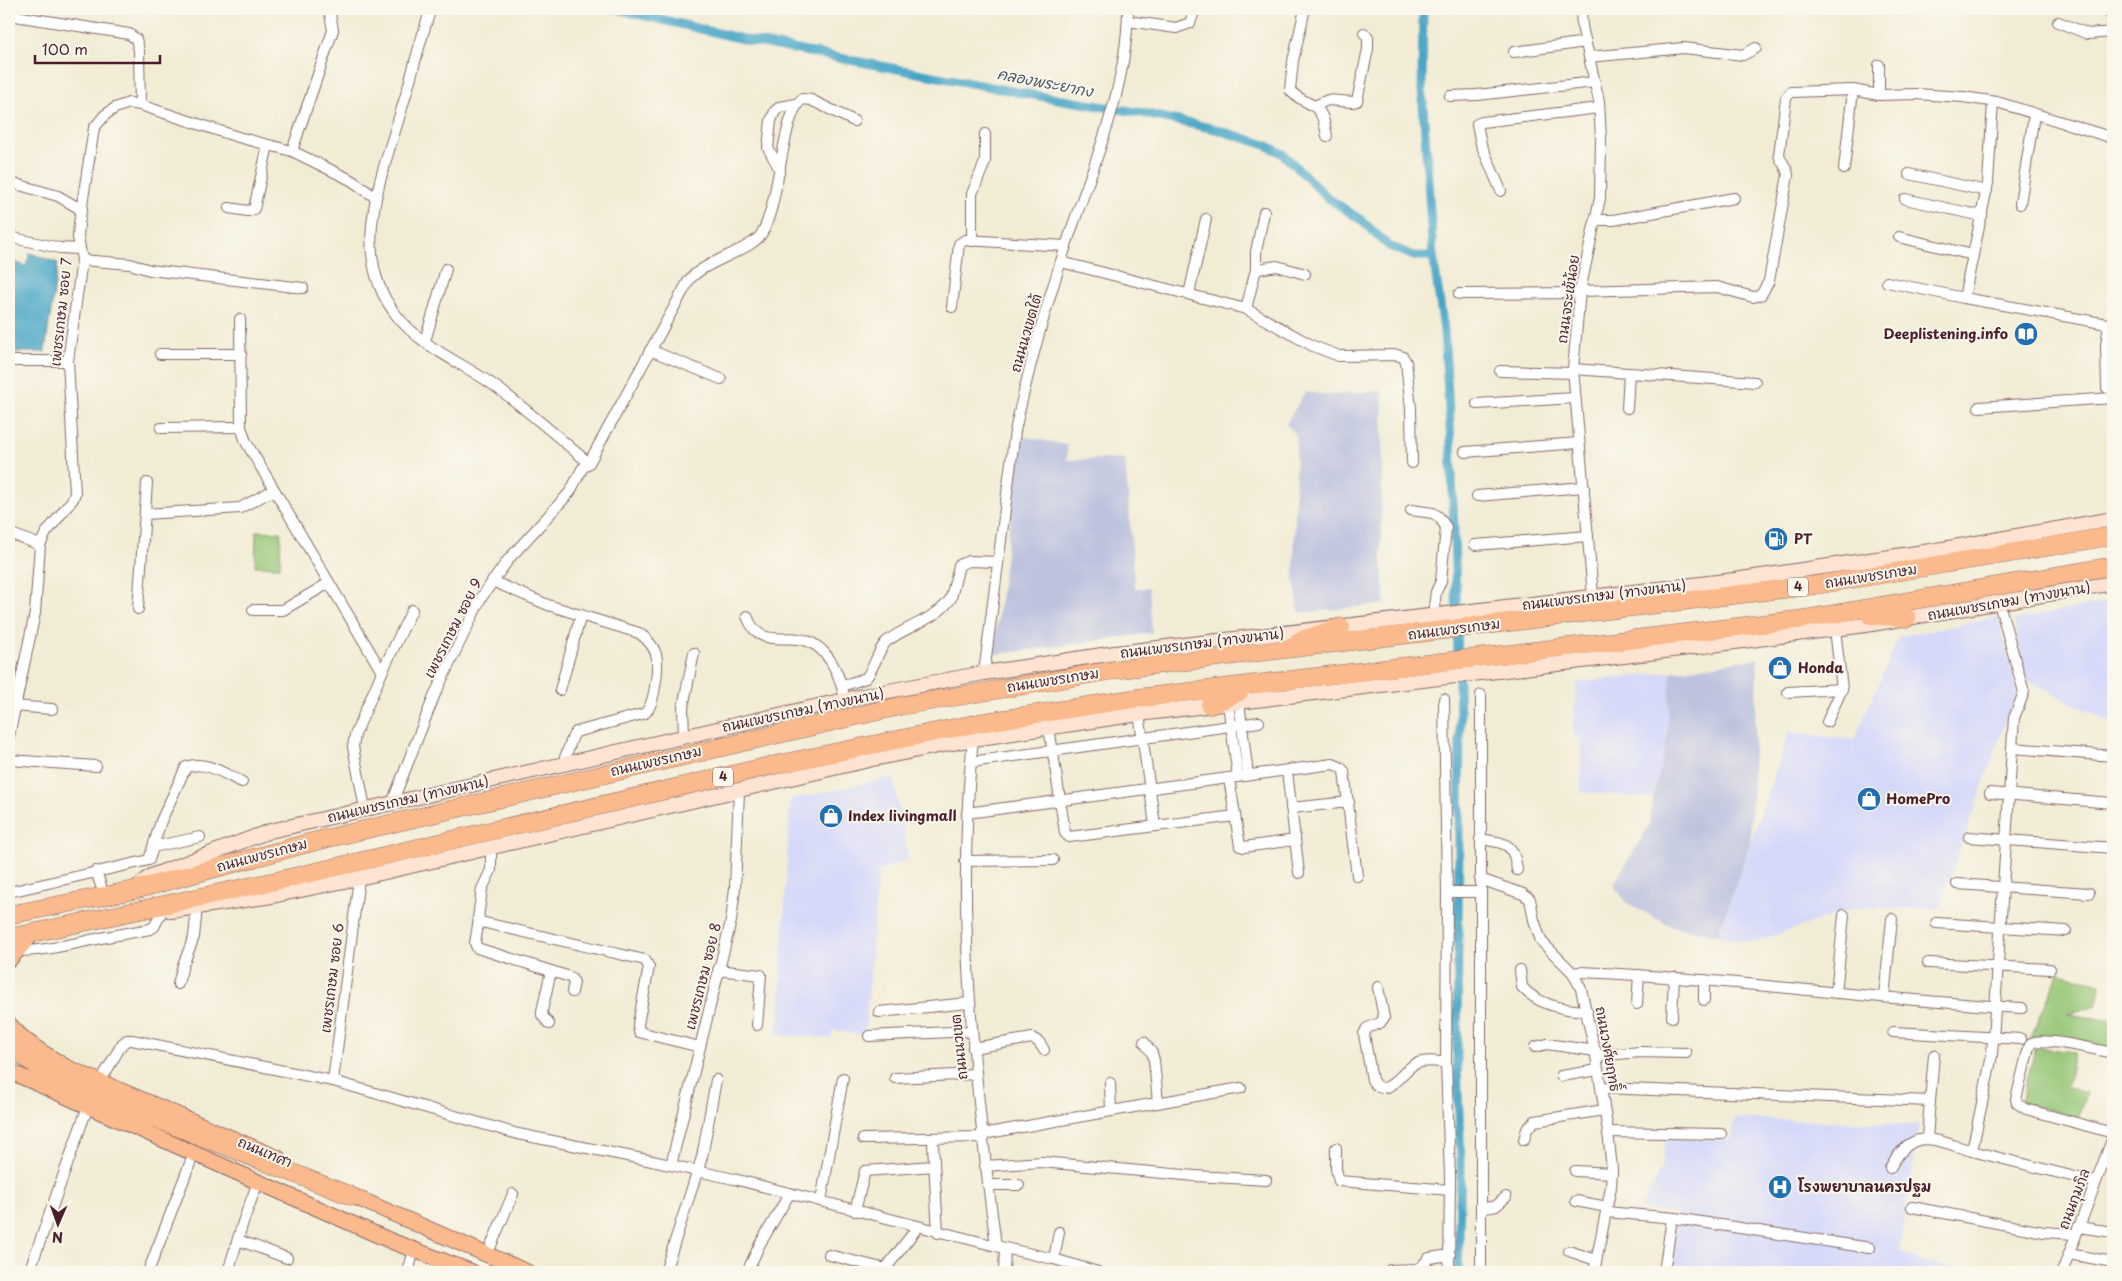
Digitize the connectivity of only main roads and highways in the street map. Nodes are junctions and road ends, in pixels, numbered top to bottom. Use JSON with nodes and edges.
{"nodes":[{"id":1,"x":2113,"y":519,"type":"edge"},
{"id":2,"x":2113,"y":536,"type":"edge"},
{"id":3,"x":2113,"y":566,"type":"edge"},
{"id":4,"x":2113,"y":583,"type":"edge"},
{"id":5,"x":1844,"y":612,"type":"junction"},
{"id":6,"x":1480,"y":617,"type":"junction"},
{"id":7,"x":1907,"y":618,"type":"junction"},
{"id":8,"x":1437,"y":620,"type":"junction"},
{"id":9,"x":1342,"y":627,"type":"junction"},
{"id":10,"x":1268,"y":652,"type":"junction"},
{"id":11,"x":1446,"y":669,"type":"junction"},
{"id":12,"x":1261,"y":684,"type":"junction"},
{"id":13,"x":1210,"y":705,"type":"junction"},
{"id":14,"x":709,"y":749,"type":"junction"},
{"id":15,"x":809,"y":758,"type":"junction"},
{"id":16,"x":134,"y":890,"type":"junction"},
{"id":17,"x":131,"y":912,"type":"junction"},
{"id":18,"x":9,"y":915,"type":"edge"},
{"id":19,"x":12,"y":949,"type":"edge"},
{"id":20,"x":9,"y":1024,"type":"edge"},
{"id":21,"x":9,"y":1044,"type":"edge"},
{"id":22,"x":9,"y":1071,"type":"edge"},
{"id":23,"x":91,"y":1093,"type":"junction"},
{"id":24,"x":351,"y":1196,"type":"joint"},
{"id":25,"x":519,"y":1271,"type":"edge"},
{"id":26,"x":472,"y":1272,"type":"edge"}],
"edges":[{"from":1,"to":6,"type":"main road","name":"ถนนเพชรเกษม (ทางขนาน)","number":"4"},
{"from":2,"to":6,"type":"highway","name":"ถนนเพชรเกษม","number":"4"},
{"from":3,"to":5,"type":"highway","name":"ถนนเพชรเกษม","number":"4"},
{"from":4,"to":7,"type":"main road","name":"ถนนเพชรเกษม (ทางขนาน)","number":"4"},
{"from":5,"to":7,"type":"highway"},
{"from":5,"to":11,"type":"highway","name":"ถนนเพชรเกษม","number":"4"},
{"from":6,"to":8,"type":"highway","name":"ถนนเพชรเกษม","number":"4"},
{"from":7,"to":11,"type":"main road","name":"ถนนเพชรเกษม (ทางขนาน)","number":"4"},
{"from":8,"to":9,"type":"main road","name":"ถนนเพชรเกษม (ทางขนาน)","number":"4"},
{"from":8,"to":10,"type":"highway","name":"ถนนเพชรเกษม","number":"4"},
{"from":9,"to":10,"type":"highway"},
{"from":9,"to":16,"type":"main road","name":"ถนนเพชรเกษม (ทางขนาน)","number":"4"},
{"from":10,"to":14,"type":"highway","name":"ถนนเพชรเกษม","number":"4"},
{"from":11,"to":12,"type":"highway","name":"ถนนเพชรเกษม","number":"4"},
{"from":11,"to":13,"type":"main road","name":"ถนนเพชรเกษม (ทางขนาน)","number":"4"},
{"from":12,"to":13,"type":"highway"},
{"from":12,"to":15,"type":"highway","name":"ถนนเพชรเกษม","number":"4"},
{"from":13,"to":17,"type":"main road","name":"ถนนเพชรเกษม (ทางขนาน)","number":"4"},
{"from":14,"to":15,"type":"highway"},
{"from":14,"to":16,"type":"highway","name":"ถนนเพชรเกษม","number":"4"},
{"from":15,"to":17,"type":"highway","name":"ถนนเพชรเกษม","number":"4"},
{"from":16,"to":18,"type":"highway","name":"ถนนเพชรเกษม","number":"4"},
{"from":17,"to":19,"type":"highway","name":"ถนนเพชรเกษม","number":"4"},
{"from":20,"to":23,"type":"main road"},
{"from":21,"to":23,"type":"highway"},
{"from":22,"to":23,"type":"main road"},
{"from":23,"to":24,"type":"highway"},
{"from":23,"to":26,"type":"main road"},
{"from":24,"to":25,"type":"main road"}]}
